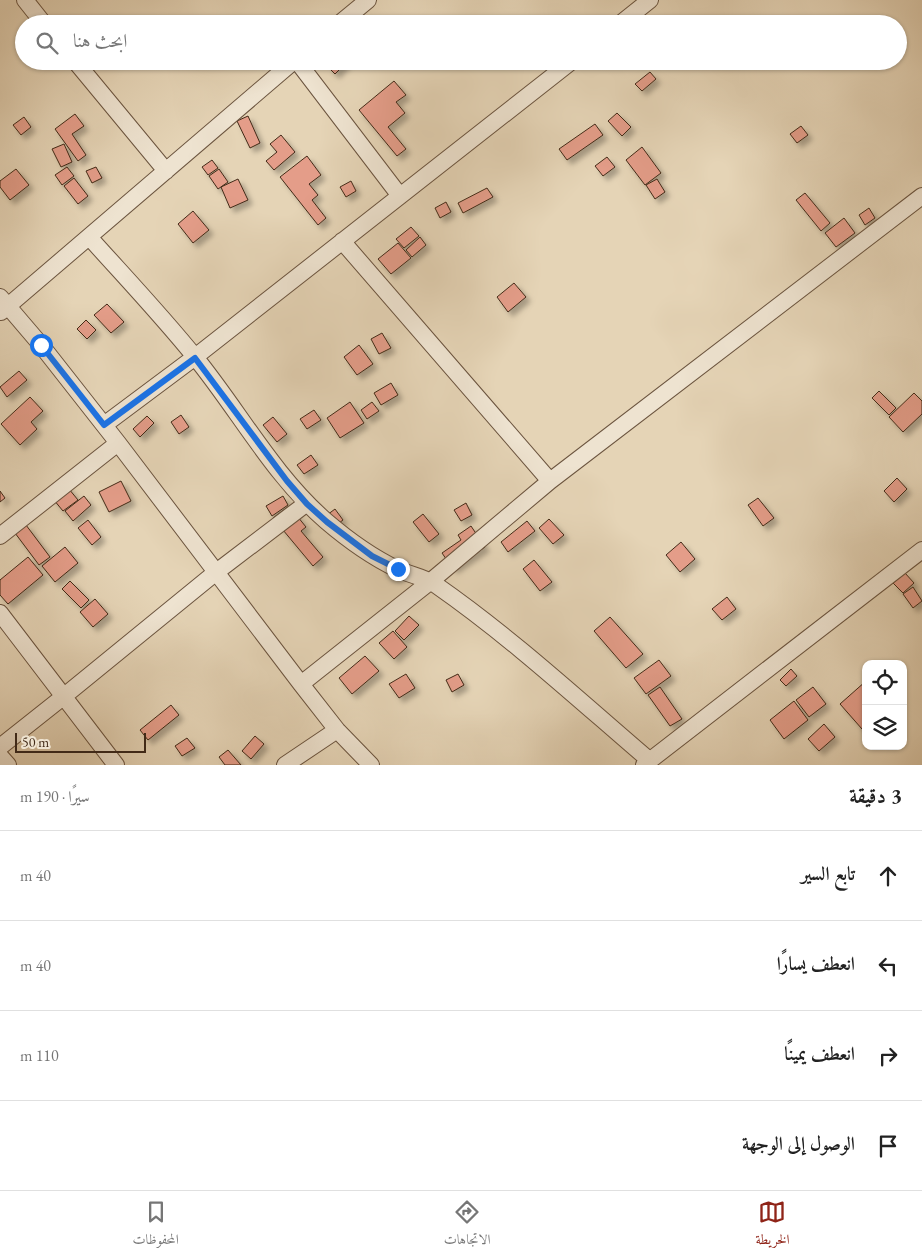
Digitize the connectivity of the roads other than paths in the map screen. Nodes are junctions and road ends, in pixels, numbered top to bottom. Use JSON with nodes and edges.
{"nodes":[{"id":1,"x":25,"y":0,"type":"edge"},
{"id":2,"x":368,"y":0,"type":"edge"},
{"id":3,"x":650,"y":0,"type":"edge"},
{"id":4,"x":37,"y":15,"type":"edge"},
{"id":5,"x":350,"y":15,"type":"edge"},
{"id":6,"x":631,"y":15,"type":"edge"},
{"id":7,"x":82,"y":70,"type":"edge"},
{"id":8,"x":284,"y":70,"type":"edge"},
{"id":9,"x":302,"y":70,"type":"edge"},
{"id":10,"x":561,"y":70,"type":"edge"},
{"id":11,"x":166,"y":171,"type":"junction"},
{"id":12,"x":400,"y":196,"type":"junction"},
{"id":13,"x":922,"y":196,"type":"edge"},
{"id":14,"x":90,"y":238,"type":"junction"},
{"id":15,"x":342,"y":241,"type":"junction"},
{"id":16,"x":3,"y":306,"type":"edge"},
{"id":17,"x":195,"y":358,"type":"junction"},
{"id":18,"x":104,"y":425,"type":"junction"},
{"id":19,"x":118,"y":443,"type":"junction"},
{"id":20,"x":550,"y":481,"type":"junction"},
{"id":21,"x":307,"y":504,"type":"junction"},
{"id":22,"x":0,"y":536,"type":"edge"},
{"id":23,"x":922,"y":550,"type":"edge"},
{"id":24,"x":215,"y":572,"type":"junction"},
{"id":25,"x":431,"y":581,"type":"junction"},
{"id":26,"x":0,"y":613,"type":"edge"},
{"id":27,"x":301,"y":684,"type":"junction"},
{"id":28,"x":63,"y":697,"type":"junction"},
{"id":29,"x":337,"y":730,"type":"junction"},
{"id":30,"x":0,"y":747,"type":"edge"},
{"id":31,"x":0,"y":756,"type":"edge"},
{"id":32,"x":647,"y":763,"type":"edge"},
{"id":33,"x":8,"y":765,"type":"edge"},
{"id":34,"x":116,"y":765,"type":"edge"},
{"id":35,"x":285,"y":765,"type":"edge"},
{"id":36,"x":371,"y":765,"type":"edge"}],
"edges":[{"from":1,"to":4,"type":"street"},
{"from":2,"to":5,"type":"street"},
{"from":3,"to":6,"type":"street"},
{"from":7,"to":11,"type":"street"},
{"from":8,"to":11,"type":"street"},
{"from":9,"to":12,"type":"street"},
{"from":10,"to":12,"type":"street"},
{"from":11,"to":14,"type":"street"},
{"from":12,"to":15,"type":"street"},
{"from":13,"to":20,"type":"street"},
{"from":14,"to":16,"type":"street"},
{"from":14,"to":17,"type":"street"},
{"from":15,"to":17,"type":"street"},
{"from":15,"to":20,"type":"street"},
{"from":16,"to":18,"type":"street"},
{"from":17,"to":18,"type":"street"},
{"from":17,"to":21,"type":"street"},
{"from":18,"to":19,"type":"street"},
{"from":19,"to":22,"type":"street"},
{"from":19,"to":24,"type":"street"},
{"from":20,"to":25,"type":"street"},
{"from":21,"to":24,"type":"street"},
{"from":21,"to":25,"type":"street"},
{"from":23,"to":32,"type":"street"},
{"from":24,"to":27,"type":"street"},
{"from":24,"to":28,"type":"street"},
{"from":25,"to":27,"type":"street"},
{"from":25,"to":32,"type":"street"},
{"from":26,"to":28,"type":"street"},
{"from":27,"to":29,"type":"street"},
{"from":28,"to":30,"type":"street"},
{"from":28,"to":34,"type":"street"},
{"from":29,"to":35,"type":"street"},
{"from":29,"to":36,"type":"street"},
{"from":31,"to":33,"type":"street"}]}
